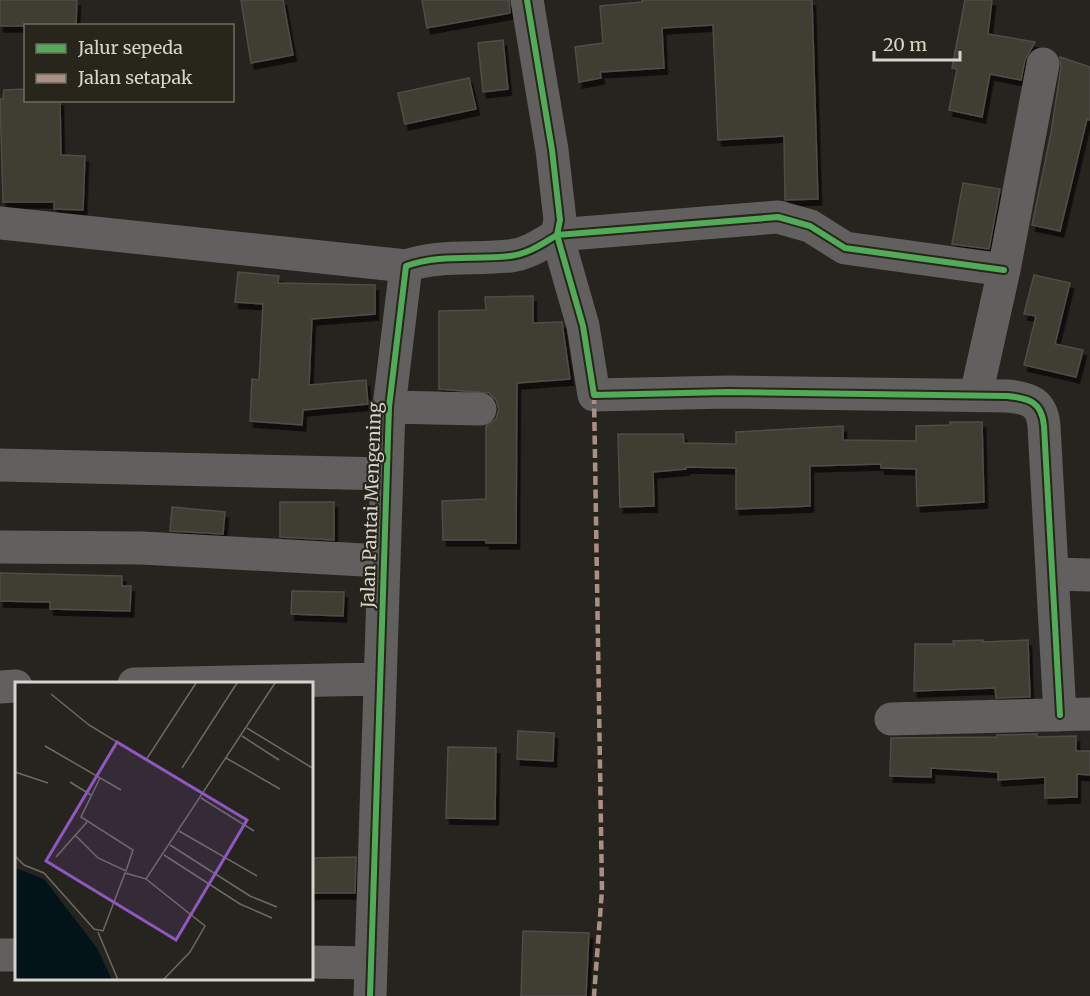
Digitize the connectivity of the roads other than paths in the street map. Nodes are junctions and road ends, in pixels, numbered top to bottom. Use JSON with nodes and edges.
{"nodes":[{"id":1,"x":527,"y":0,"type":"edge"},
{"id":2,"x":1043,"y":64,"type":"dead end"},
{"id":3,"x":0,"y":223,"type":"edge"},
{"id":4,"x":557,"y":235,"type":"junction"},
{"id":5,"x":406,"y":266,"type":"junction"},
{"id":6,"x":1004,"y":270,"type":"junction"},
{"id":7,"x":976,"y":395,"type":"junction"},
{"id":8,"x":389,"y":407,"type":"junction"},
{"id":9,"x":480,"y":409,"type":"dead end"},
{"id":10,"x":0,"y":465,"type":"edge"},
{"id":11,"x":387,"y":474,"type":"junction"},
{"id":12,"x":0,"y":547,"type":"edge"},
{"id":13,"x":382,"y":561,"type":"junction"},
{"id":14,"x":1053,"y":574,"type":"junction"},
{"id":15,"x":1090,"y":575,"type":"edge"},
{"id":16,"x":380,"y":679,"type":"junction"},
{"id":17,"x":232,"y":682,"type":"edge"},
{"id":18,"x":15,"y":686,"type":"edge"},
{"id":19,"x":0,"y":687,"type":"edge"},
{"id":20,"x":1075,"y":715,"type":"edge"},
{"id":21,"x":891,"y":719,"type":"dead end"},
{"id":22,"x":314,"y":962,"type":"edge"},
{"id":23,"x":370,"y":963,"type":"junction"},
{"id":24,"x":370,"y":996,"type":"edge"}],
"edges":[{"from":1,"to":4,"type":"street"},
{"from":2,"to":6,"type":"street"},
{"from":3,"to":5,"type":"street"},
{"from":4,"to":5,"type":"street"},
{"from":4,"to":6,"type":"street"},
{"from":4,"to":7,"type":"street"},
{"from":5,"to":8,"type":"street","name":"Jalan Pantai Mengening"},
{"from":6,"to":7,"type":"street"},
{"from":7,"to":14,"type":"street"},
{"from":8,"to":9,"type":"street"},
{"from":8,"to":11,"type":"street","name":"Jalan Pantai Mengening"},
{"from":10,"to":11,"type":"street"},
{"from":11,"to":13,"type":"street","name":"Jalan Pantai Mengening"},
{"from":12,"to":13,"type":"street"},
{"from":13,"to":16,"type":"street","name":"Jalan Pantai Mengening"},
{"from":14,"to":15,"type":"street"},
{"from":14,"to":20,"type":"street"},
{"from":16,"to":17,"type":"street"},
{"from":16,"to":23,"type":"street","name":"Jalan Pantai Mengening"},
{"from":18,"to":19,"type":"street"},
{"from":20,"to":21,"type":"street"},
{"from":22,"to":23,"type":"street"},
{"from":23,"to":24,"type":"street","name":"Jalan Pantai Mengening"}]}
